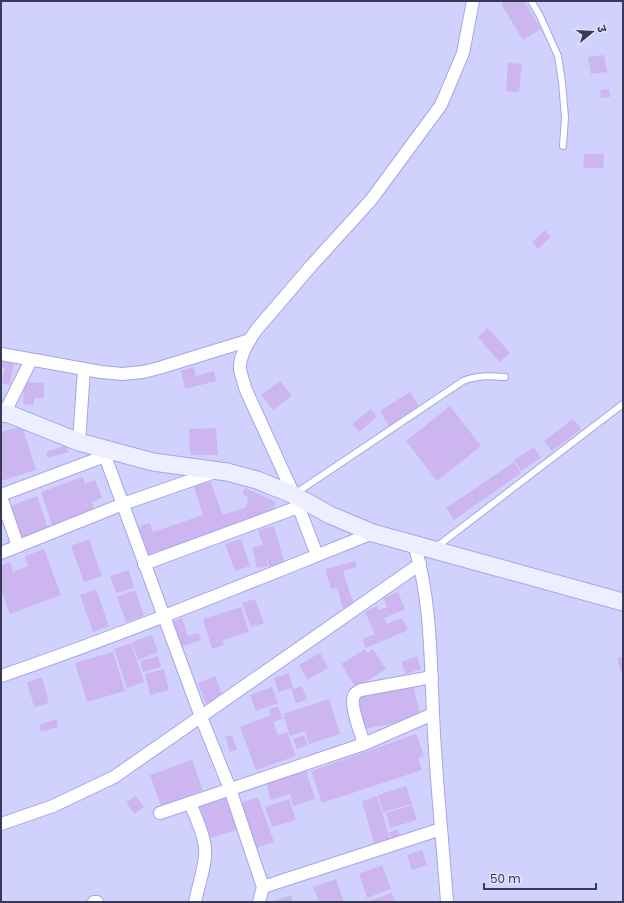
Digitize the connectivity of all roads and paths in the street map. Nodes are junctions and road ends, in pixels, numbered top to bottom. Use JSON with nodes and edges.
{"nodes":[{"id":1,"x":474,"y":1,"type":"edge"},
{"id":2,"x":531,"y":1,"type":"edge"},
{"id":3,"x":563,"y":146,"type":"dead end"},
{"id":4,"x":250,"y":340,"type":"junction"},
{"id":5,"x":1,"y":354,"type":"edge"},
{"id":6,"x":31,"y":360,"type":"junction"},
{"id":7,"x":84,"y":369,"type":"junction"},
{"id":8,"x":505,"y":377,"type":"dead end"},
{"id":9,"x":623,"y":404,"type":"edge"},
{"id":10,"x":4,"y":415,"type":"edge"},
{"id":11,"x":79,"y":442,"type":"junction"},
{"id":12,"x":107,"y":453,"type":"junction"},
{"id":13,"x":218,"y":471,"type":"junction"},
{"id":14,"x":1,"y":496,"type":"edge"},
{"id":15,"x":296,"y":501,"type":"junction"},
{"id":16,"x":123,"y":504,"type":"junction"},
{"id":17,"x":373,"y":532,"type":"junction"},
{"id":18,"x":414,"y":544,"type":"junction"},
{"id":19,"x":18,"y":546,"type":"junction"},
{"id":20,"x":433,"y":550,"type":"junction"},
{"id":21,"x":1,"y":553,"type":"edge"},
{"id":22,"x":318,"y":555,"type":"junction"},
{"id":23,"x":144,"y":564,"type":"junction"},
{"id":24,"x":420,"y":564,"type":"junction"},
{"id":25,"x":623,"y":602,"type":"edge"},
{"id":26,"x":163,"y":616,"type":"junction"},
{"id":27,"x":1,"y":676,"type":"edge"},
{"id":28,"x":432,"y":677,"type":"junction"},
{"id":29,"x":433,"y":714,"type":"junction"},
{"id":30,"x":201,"y":718,"type":"junction"},
{"id":31,"x":364,"y":744,"type":"junction"},
{"id":32,"x":230,"y":789,"type":"junction"},
{"id":33,"x":190,"y":803,"type":"junction"},
{"id":34,"x":160,"y":814,"type":"dead end"},
{"id":35,"x":1,"y":824,"type":"edge"},
{"id":36,"x":441,"y":829,"type":"junction"},
{"id":37,"x":262,"y":887,"type":"junction"},
{"id":38,"x":195,"y":902,"type":"edge"},
{"id":39,"x":259,"y":902,"type":"edge"},
{"id":40,"x":447,"y":902,"type":"edge"}],
"edges":[{"from":1,"to":4,"type":"street"},
{"from":2,"to":3,"type":"lane"},
{"from":4,"to":7,"type":"street"},
{"from":4,"to":15,"type":"street"},
{"from":5,"to":6,"type":"street"},
{"from":6,"to":7,"type":"street"},
{"from":6,"to":10,"type":"street"},
{"from":7,"to":11,"type":"street"},
{"from":8,"to":15,"type":"lane"},
{"from":9,"to":20,"type":"lane"},
{"from":10,"to":11,"type":"main road"},
{"from":11,"to":12,"type":"main road"},
{"from":12,"to":13,"type":"main road"},
{"from":12,"to":14,"type":"street"},
{"from":12,"to":16,"type":"street"},
{"from":13,"to":15,"type":"main road"},
{"from":13,"to":16,"type":"street"},
{"from":14,"to":19,"type":"street"},
{"from":15,"to":17,"type":"main road"},
{"from":15,"to":22,"type":"street"},
{"from":15,"to":23,"type":"street"},
{"from":16,"to":19,"type":"street"},
{"from":16,"to":23,"type":"street"},
{"from":17,"to":18,"type":"main road"},
{"from":17,"to":22,"type":"street"},
{"from":18,"to":20,"type":"main road"},
{"from":18,"to":24,"type":"street"},
{"from":19,"to":21,"type":"street"},
{"from":20,"to":25,"type":"main road"},
{"from":22,"to":26,"type":"street"},
{"from":23,"to":26,"type":"street"},
{"from":24,"to":28,"type":"street"},
{"from":24,"to":30,"type":"street"},
{"from":26,"to":27,"type":"street"},
{"from":26,"to":30,"type":"street"},
{"from":28,"to":29,"type":"street"},
{"from":28,"to":31,"type":"street"},
{"from":29,"to":31,"type":"street"},
{"from":29,"to":36,"type":"street"},
{"from":30,"to":32,"type":"street"},
{"from":30,"to":35,"type":"street"},
{"from":31,"to":32,"type":"street"},
{"from":32,"to":33,"type":"street"},
{"from":32,"to":37,"type":"street"},
{"from":33,"to":34,"type":"street"},
{"from":33,"to":38,"type":"street"},
{"from":36,"to":37,"type":"street"},
{"from":36,"to":40,"type":"street"},
{"from":37,"to":39,"type":"street"}]}
